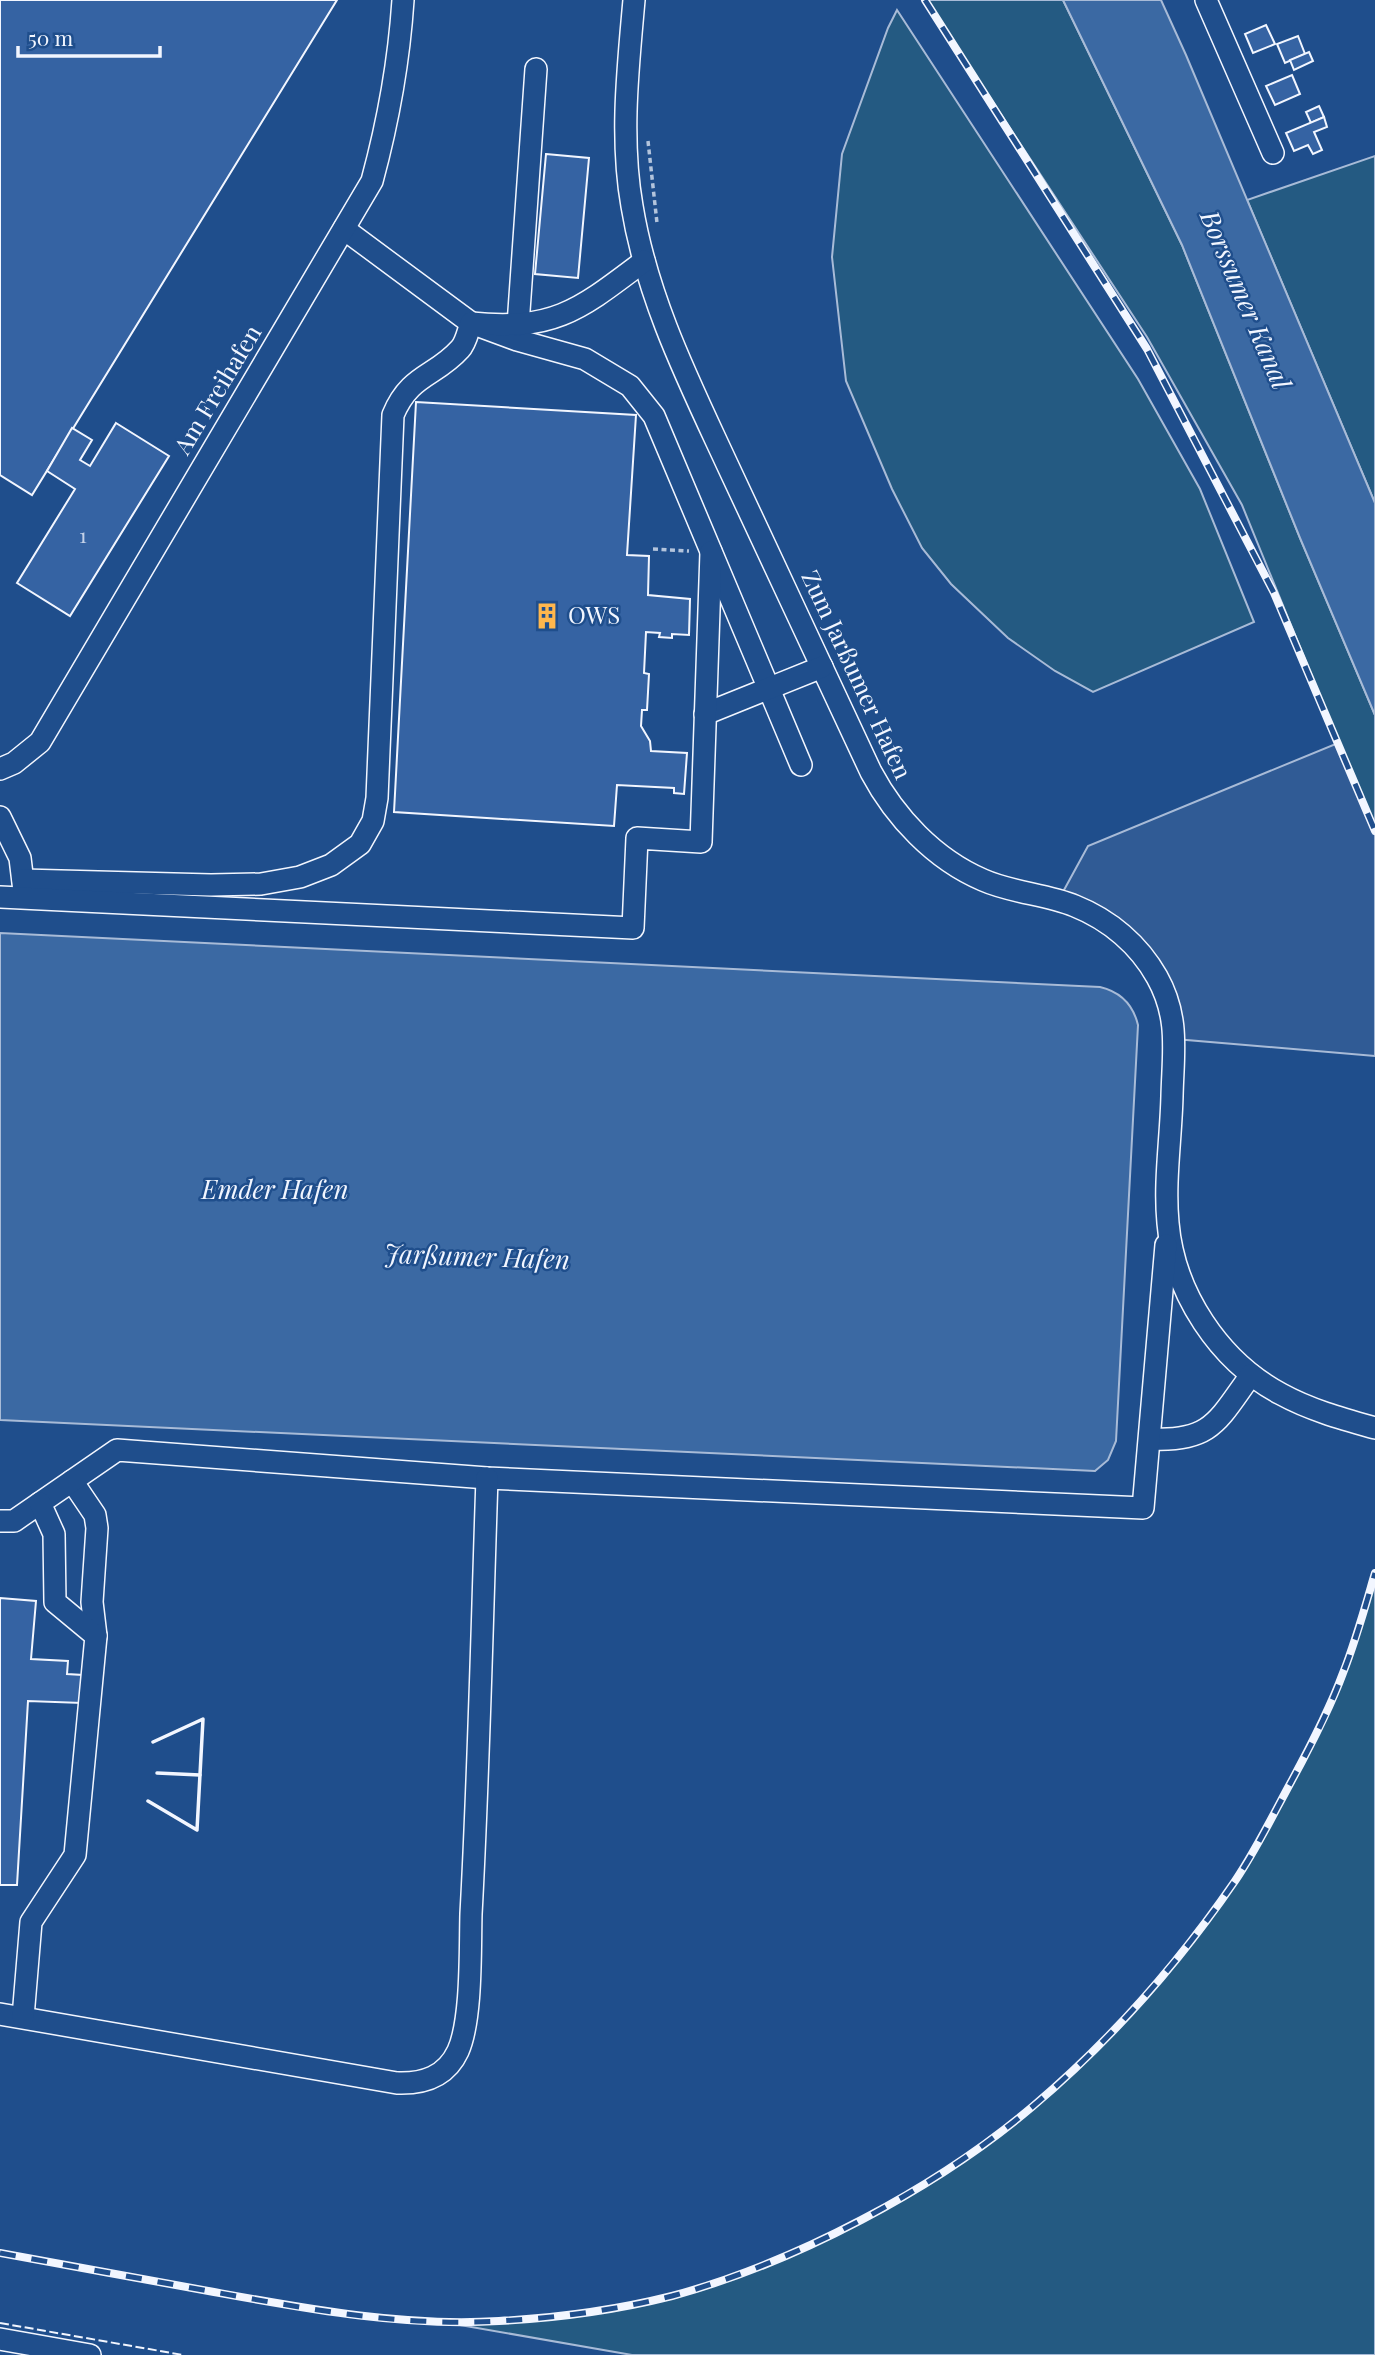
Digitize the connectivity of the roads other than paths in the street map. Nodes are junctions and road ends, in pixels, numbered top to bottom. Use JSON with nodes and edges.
{"nodes":[{"id":1,"x":403,"y":0,"type":"edge"},
{"id":2,"x":634,"y":0,"type":"edge"},
{"id":3,"x":1206,"y":0,"type":"edge"},
{"id":4,"x":536,"y":69,"type":"dead end"},
{"id":5,"x":1273,"y":153,"type":"dead end"},
{"id":6,"x":344,"y":229,"type":"junction"},
{"id":7,"x":644,"y":261,"type":"junction"},
{"id":8,"x":471,"y":323,"type":"junction"},
{"id":9,"x":518,"y":325,"type":"junction"},
{"id":10,"x":711,"y":552,"type":"junction"},
{"id":11,"x":822,"y":667,"type":"junction"},
{"id":12,"x":769,"y":689,"type":"junction"},
{"id":13,"x":705,"y":714,"type":"junction"},
{"id":14,"x":801,"y":765,"type":"dead end"},
{"id":15,"x":0,"y":769,"type":"edge"},
{"id":16,"x":0,"y":817,"type":"edge"},
{"id":17,"x":24,"y":889,"type":"junction"},
{"id":18,"x":0,"y":897,"type":"edge"},
{"id":19,"x":1168,"y":1225,"type":"junction"},
{"id":20,"x":1251,"y":1375,"type":"junction"},
{"id":21,"x":1375,"y":1429,"type":"edge"},
{"id":22,"x":1151,"y":1439,"type":"junction"},
{"id":23,"x":486,"y":1478,"type":"junction"},
{"id":24,"x":72,"y":1481,"type":"junction"},
{"id":25,"x":40,"y":1503,"type":"junction"},
{"id":26,"x":0,"y":1521,"type":"edge"},
{"id":27,"x":96,"y":1636,"type":"junction"},
{"id":28,"x":0,"y":2014,"type":"edge"},
{"id":29,"x":23,"y":2017,"type":"junction"},
{"id":30,"x":0,"y":2339,"type":"edge"},
{"id":31,"x":90,"y":2355,"type":"edge"}],
"edges":[{"from":1,"to":6,"type":"street","name":"Am Freihafen"},
{"from":2,"to":7,"type":"street","name":"Zum Jarßumer Hafen"},
{"from":3,"to":5,"type":"street"},
{"from":4,"to":9,"type":"street"},
{"from":6,"to":8,"type":"street"},
{"from":6,"to":15,"type":"street","name":"Am Freihafen"},
{"from":7,"to":9,"type":"street"},
{"from":7,"to":11,"type":"street","name":"Zum Jarßumer Hafen"},
{"from":8,"to":9,"type":"street"},
{"from":8,"to":10,"type":"street"},
{"from":8,"to":17,"type":"street"},
{"from":10,"to":12,"type":"street"},
{"from":10,"to":13,"type":"street"},
{"from":11,"to":12,"type":"street"},
{"from":11,"to":19,"type":"street","name":"Zum Jarßumer Hafen"},
{"from":12,"to":13,"type":"street"},
{"from":12,"to":14,"type":"street"},
{"from":13,"to":17,"type":"street"},
{"from":16,"to":17,"type":"street"},
{"from":17,"to":18,"type":"street"},
{"from":19,"to":20,"type":"street","name":"Zum Jarßumer Hafen"},
{"from":19,"to":22,"type":"street"},
{"from":20,"to":21,"type":"street","name":"Zum Jarßumer Hafen"},
{"from":20,"to":22,"type":"street"},
{"from":22,"to":23,"type":"street"},
{"from":23,"to":24,"type":"street"},
{"from":23,"to":29,"type":"street"},
{"from":24,"to":25,"type":"street"},
{"from":24,"to":27,"type":"street"},
{"from":25,"to":26,"type":"street"},
{"from":25,"to":27,"type":"street"},
{"from":27,"to":29,"type":"street"},
{"from":28,"to":29,"type":"street"},
{"from":30,"to":31,"type":"street"}]}
